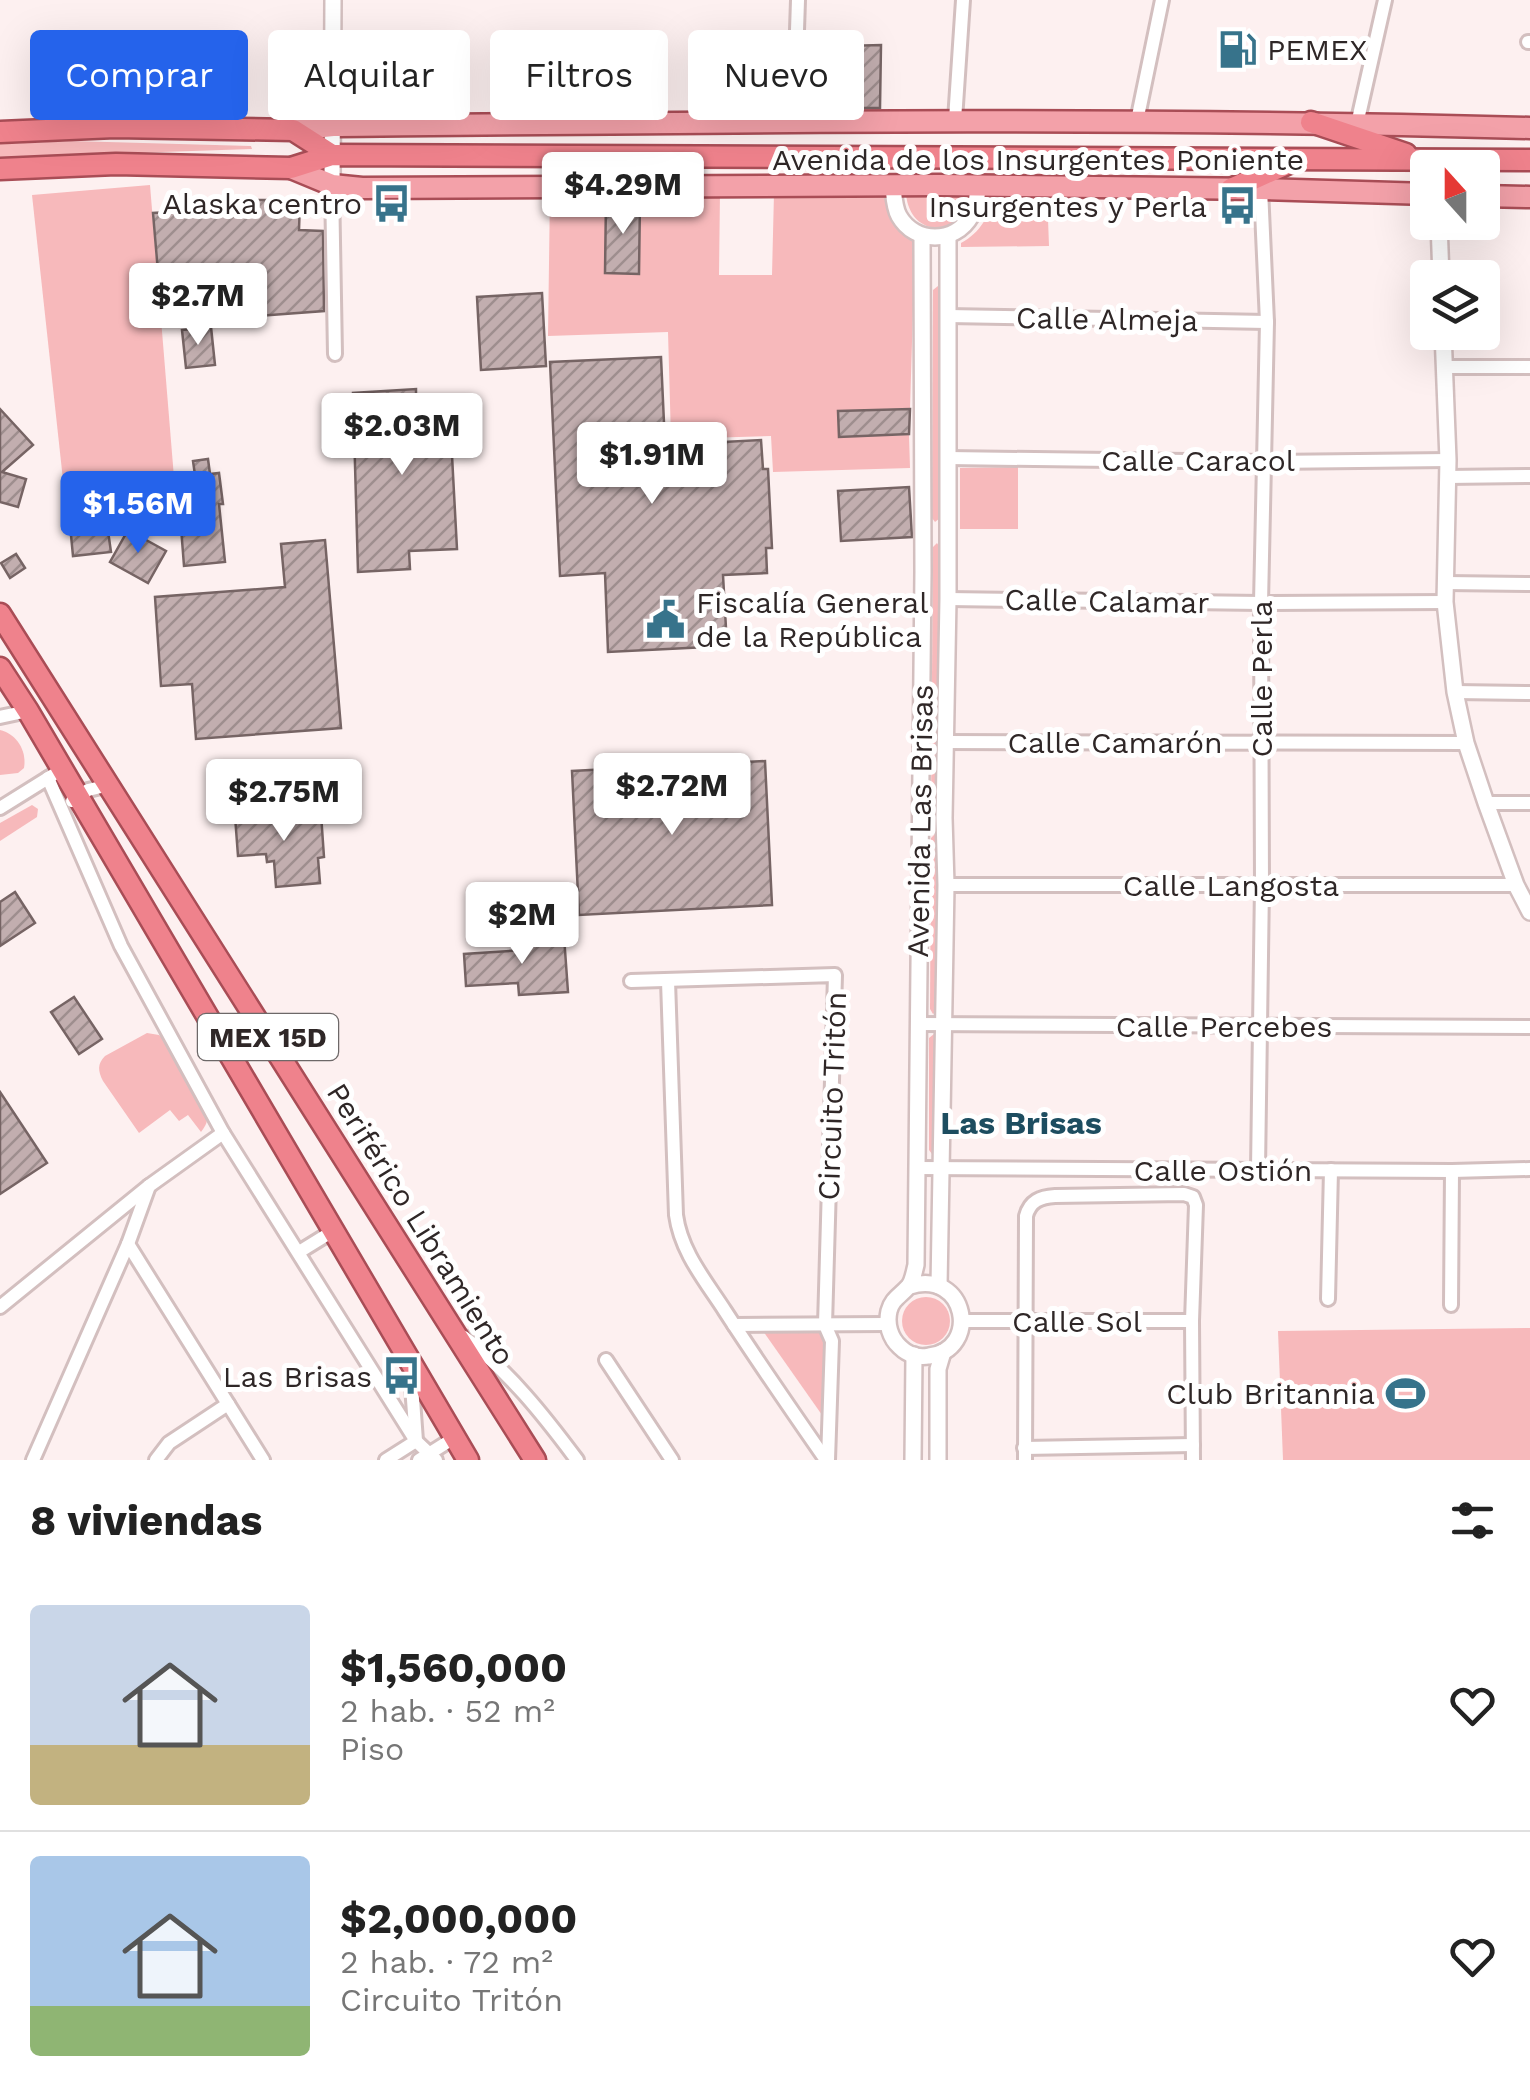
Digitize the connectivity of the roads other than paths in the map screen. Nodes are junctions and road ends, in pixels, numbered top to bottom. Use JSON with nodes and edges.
{"nodes":[{"id":1,"x":333,"y":0,"type":"edge"},
{"id":2,"x":798,"y":0,"type":"edge"},
{"id":3,"x":963,"y":0,"type":"edge"},
{"id":4,"x":1162,"y":0,"type":"edge"},
{"id":5,"x":1386,"y":0,"type":"edge"},
{"id":6,"x":955,"y":120,"type":"junction"},
{"id":7,"x":794,"y":121,"type":"junction"},
{"id":8,"x":1137,"y":121,"type":"junction"},
{"id":9,"x":1310,"y":122,"type":"junction"},
{"id":10,"x":1358,"y":124,"type":"junction"},
{"id":11,"x":333,"y":126,"type":"junction"},
{"id":12,"x":1530,"y":128,"type":"edge"},
{"id":13,"x":293,"y":130,"type":"junction"},
{"id":14,"x":0,"y":131,"type":"edge"},
{"id":15,"x":332,"y":155,"type":"junction"},
{"id":16,"x":1410,"y":155,"type":"edge"},
{"id":17,"x":1410,"y":159,"type":"edge"},
{"id":18,"x":1295,"y":160,"type":"junction"},
{"id":19,"x":1500,"y":160,"type":"edge"},
{"id":20,"x":1530,"y":160,"type":"edge"},
{"id":21,"x":40,"y":166,"type":"junction"},
{"id":22,"x":291,"y":168,"type":"junction"},
{"id":23,"x":0,"y":169,"type":"edge"},
{"id":24,"x":0,"y":182,"type":"edge"},
{"id":25,"x":332,"y":184,"type":"junction"},
{"id":26,"x":893,"y":186,"type":"junction"},
{"id":27,"x":978,"y":186,"type":"junction"},
{"id":28,"x":1261,"y":189,"type":"junction"},
{"id":29,"x":1232,"y":190,"type":"junction"},
{"id":30,"x":1410,"y":193,"type":"edge"},
{"id":31,"x":1500,"y":196,"type":"edge"},
{"id":32,"x":1530,"y":197,"type":"edge"},
{"id":33,"x":922,"y":236,"type":"junction"},
{"id":34,"x":948,"y":236,"type":"junction"},
{"id":35,"x":921,"y":277,"type":"junction"},
{"id":36,"x":948,"y":277,"type":"junction"},
{"id":37,"x":948,"y":316,"type":"junction"},
{"id":38,"x":1267,"y":322,"type":"junction"},
{"id":39,"x":1444,"y":350,"type":"edge"},
{"id":40,"x":336,"y":354,"type":"dead end"},
{"id":41,"x":1530,"y":367,"type":"edge"},
{"id":42,"x":1444,"y":368,"type":"junction"},
{"id":43,"x":948,"y":458,"type":"junction"},
{"id":44,"x":1448,"y":460,"type":"junction"},
{"id":45,"x":1264,"y":462,"type":"junction"},
{"id":46,"x":1530,"y":476,"type":"edge"},
{"id":47,"x":1447,"y":477,"type":"junction"},
{"id":48,"x":1446,"y":583,"type":"junction"},
{"id":49,"x":1530,"y":584,"type":"edge"},
{"id":50,"x":948,"y":599,"type":"junction"},
{"id":51,"x":1446,"y":602,"type":"junction"},
{"id":52,"x":1261,"y":603,"type":"junction"},
{"id":53,"x":0,"y":614,"type":"edge"},
{"id":54,"x":0,"y":636,"type":"edge"},
{"id":55,"x":1,"y":671,"type":"edge"},
{"id":56,"x":1455,"y":692,"type":"junction"},
{"id":57,"x":1530,"y":693,"type":"edge"},
{"id":58,"x":0,"y":698,"type":"edge"},
{"id":59,"x":28,"y":711,"type":"junction"},
{"id":60,"x":0,"y":718,"type":"edge"},
{"id":61,"x":945,"y":742,"type":"junction"},
{"id":62,"x":1261,"y":742,"type":"junction"},
{"id":63,"x":1466,"y":742,"type":"junction"},
{"id":64,"x":55,"y":774,"type":"junction"},
{"id":65,"x":101,"y":787,"type":"junction"},
{"id":66,"x":77,"y":796,"type":"junction"},
{"id":67,"x":1486,"y":803,"type":"junction"},
{"id":68,"x":1530,"y":803,"type":"edge"},
{"id":69,"x":0,"y":808,"type":"edge"},
{"id":70,"x":63,"y":816,"type":"junction"},
{"id":71,"x":920,"y":817,"type":"junction"},
{"id":72,"x":944,"y":818,"type":"junction"},
{"id":73,"x":946,"y":885,"type":"junction"},
{"id":74,"x":1262,"y":885,"type":"junction"},
{"id":75,"x":1516,"y":885,"type":"junction"},
{"id":76,"x":1530,"y":912,"type":"edge"},
{"id":77,"x":213,"y":949,"type":"junction"},
{"id":78,"x":668,"y":980,"type":"junction"},
{"id":79,"x":630,"y":982,"type":"dead end"},
{"id":80,"x":918,"y":1024,"type":"junction"},
{"id":81,"x":943,"y":1024,"type":"junction"},
{"id":82,"x":1260,"y":1026,"type":"junction"},
{"id":83,"x":1530,"y":1027,"type":"edge"},
{"id":84,"x":223,"y":1132,"type":"junction"},
{"id":85,"x":916,"y":1168,"type":"junction"},
{"id":86,"x":940,"y":1169,"type":"junction"},
{"id":87,"x":1530,"y":1169,"type":"edge"},
{"id":88,"x":1258,"y":1170,"type":"junction"},
{"id":89,"x":1330,"y":1170,"type":"junction"},
{"id":90,"x":1452,"y":1171,"type":"junction"},
{"id":91,"x":149,"y":1186,"type":"junction"},
{"id":92,"x":332,"y":1231,"type":"junction"},
{"id":93,"x":128,"y":1244,"type":"junction"},
{"id":94,"x":298,"y":1252,"type":"junction"},
{"id":95,"x":910,"y":1286,"type":"junction"},
{"id":96,"x":939,"y":1286,"type":"junction"},
{"id":97,"x":1328,"y":1299,"type":"dead end"},
{"id":98,"x":1450,"y":1304,"type":"dead end"},
{"id":99,"x":0,"y":1307,"type":"edge"},
{"id":100,"x":1025,"y":1321,"type":"junction"},
{"id":101,"x":1192,"y":1321,"type":"junction"},
{"id":102,"x":962,"y":1322,"type":"junction"},
{"id":103,"x":888,"y":1324,"type":"junction"},
{"id":104,"x":734,"y":1325,"type":"junction"},
{"id":105,"x":826,"y":1325,"type":"junction"},
{"id":106,"x":452,"y":1328,"type":"junction"},
{"id":107,"x":943,"y":1352,"type":"junction"},
{"id":108,"x":914,"y":1355,"type":"junction"},
{"id":109,"x":606,"y":1360,"type":"dead end"},
{"id":110,"x":411,"y":1364,"type":"junction"},
{"id":111,"x":228,"y":1404,"type":"junction"},
{"id":112,"x":454,"y":1438,"type":"junction"},
{"id":113,"x":416,"y":1441,"type":"junction"},
{"id":114,"x":1193,"y":1453,"type":"edge"},
{"id":115,"x":1025,"y":1454,"type":"edge"},
{"id":116,"x":428,"y":1458,"type":"edge"},
{"id":117,"x":33,"y":1460,"type":"edge"},
{"id":118,"x":156,"y":1460,"type":"edge"},
{"id":119,"x":263,"y":1460,"type":"edge"},
{"id":120,"x":386,"y":1460,"type":"edge"},
{"id":121,"x":468,"y":1460,"type":"edge"},
{"id":122,"x":534,"y":1460,"type":"edge"},
{"id":123,"x":576,"y":1460,"type":"edge"},
{"id":124,"x":672,"y":1460,"type":"edge"},
{"id":125,"x":827,"y":1460,"type":"edge"},
{"id":126,"x":913,"y":1460,"type":"edge"},
{"id":127,"x":938,"y":1460,"type":"edge"}],
"edges":[{"from":1,"to":11,"type":"street"},
{"from":2,"to":7,"type":"street"},
{"from":3,"to":6,"type":"street"},
{"from":4,"to":8,"type":"street"},
{"from":5,"to":10,"type":"street"},
{"from":6,"to":7,"type":"main road","name":"Avenida de los Insurgentes Poniente"},
{"from":6,"to":8,"type":"main road","name":"Avenida de los Insurgentes Poniente"},
{"from":7,"to":11,"type":"main road","name":"Avenida de los Insurgentes Poniente"},
{"from":8,"to":9,"type":"main road","name":"Avenida de los Insurgentes Poniente"},
{"from":9,"to":10,"type":"main road","name":"Avenida de los Insurgentes Poniente"},
{"from":9,"to":16,"type":"highway"},
{"from":10,"to":12,"type":"main road","name":"Avenida de los Insurgentes Poniente"},
{"from":11,"to":13,"type":"main road","name":"Avenida de los Insurgentes Poniente"},
{"from":11,"to":15,"type":"street"},
{"from":13,"to":14,"type":"highway","name":"Avenida de los Insurgentes Poniente"},
{"from":13,"to":15,"type":"highway"},
{"from":15,"to":18,"type":"highway","name":"Avenida de los Insurgentes Poniente"},
{"from":15,"to":22,"type":"highway","name":"Avenida de los Insurgentes Poniente"},
{"from":15,"to":25,"type":"street"},
{"from":17,"to":18,"type":"highway","name":"Avenida de los Insurgentes Poniente"},
{"from":18,"to":29,"type":"highway"},
{"from":19,"to":20,"type":"highway","name":"Avenida de los Insurgentes Poniente"},
{"from":21,"to":22,"type":"highway","name":"Avenida de los Insurgentes Poniente"},
{"from":21,"to":23,"type":"highway","name":"Avenida de los Insurgentes Poniente"},
{"from":21,"to":24,"type":"highway"},
{"from":22,"to":25,"type":"main road","name":"Avenida de los Insurgentes Poniente"},
{"from":25,"to":26,"type":"main road","name":"Avenida de los Insurgentes Poniente"},
{"from":25,"to":40,"type":"street"},
{"from":26,"to":27,"type":"main road","name":"Avenida de los Insurgentes Poniente"},
{"from":26,"to":33,"type":"street"},
{"from":27,"to":29,"type":"main road","name":"Avenida de los Insurgentes Poniente"},
{"from":27,"to":34,"type":"street"},
{"from":28,"to":29,"type":"main road","name":"Avenida de los Insurgentes Poniente"},
{"from":28,"to":30,"type":"main road","name":"Avenida de los Insurgentes Poniente"},
{"from":28,"to":38,"type":"street","name":"Calle Perla"},
{"from":31,"to":32,"type":"main road"},
{"from":33,"to":34,"type":"street"},
{"from":33,"to":35,"type":"street","name":"Avenida Las Brisas"},
{"from":34,"to":36,"type":"street","name":"Avenida Las Brisas"},
{"from":35,"to":36,"type":"street"},
{"from":35,"to":71,"type":"street","name":"Avenida Las Brisas"},
{"from":36,"to":37,"type":"street","name":"Avenida Las Brisas"},
{"from":37,"to":38,"type":"street","name":"Calle Almeja"},
{"from":37,"to":43,"type":"street","name":"Avenida Las Brisas"},
{"from":38,"to":45,"type":"street","name":"Calle Perla"},
{"from":39,"to":42,"type":"street"},
{"from":41,"to":42,"type":"street"},
{"from":42,"to":44,"type":"street"},
{"from":43,"to":45,"type":"street","name":"Calle Caracol"},
{"from":43,"to":50,"type":"street","name":"Avenida Las Brisas"},
{"from":44,"to":45,"type":"street","name":"Calle Caracol"},
{"from":44,"to":47,"type":"street"},
{"from":45,"to":52,"type":"street","name":"Calle Perla"},
{"from":46,"to":47,"type":"street"},
{"from":47,"to":48,"type":"street"},
{"from":48,"to":49,"type":"street"},
{"from":48,"to":51,"type":"street"},
{"from":50,"to":52,"type":"street","name":"Calle Calamar"},
{"from":50,"to":61,"type":"street","name":"Avenida Las Brisas"},
{"from":51,"to":52,"type":"street","name":"Calle Calamar"},
{"from":51,"to":56,"type":"street"},
{"from":52,"to":62,"type":"street","name":"Calle Perla"},
{"from":53,"to":77,"type":"highway","name":"Periférico Libramiento","number":"MEX 15D"},
{"from":54,"to":55,"type":"highway"},
{"from":55,"to":58,"type":"street"},
{"from":55,"to":59,"type":"highway","number":"MEX 15D"},
{"from":55,"to":65,"type":"highway"},
{"from":56,"to":57,"type":"street"},
{"from":56,"to":63,"type":"street"},
{"from":59,"to":60,"type":"street"},
{"from":59,"to":64,"type":"highway","number":"MEX 15D"},
{"from":61,"to":62,"type":"street","name":"Calle Camarón"},
{"from":61,"to":72,"type":"street","name":"Avenida Las Brisas"},
{"from":62,"to":63,"type":"street","name":"Calle Camarón"},
{"from":62,"to":74,"type":"street","name":"Calle Perla"},
{"from":63,"to":67,"type":"street"},
{"from":64,"to":66,"type":"highway","number":"MEX 15D"},
{"from":64,"to":69,"type":"street"},
{"from":64,"to":70,"type":"street"},
{"from":65,"to":66,"type":"street"},
{"from":65,"to":77,"type":"highway"},
{"from":66,"to":70,"type":"street"},
{"from":66,"to":92,"type":"highway","number":"MEX 15D"},
{"from":67,"to":68,"type":"street"},
{"from":67,"to":75,"type":"street"},
{"from":70,"to":84,"type":"street"},
{"from":71,"to":72,"type":"street"},
{"from":71,"to":80,"type":"street","name":"Avenida Las Brisas"},
{"from":72,"to":73,"type":"street","name":"Avenida Las Brisas"},
{"from":73,"to":74,"type":"street","name":"Calle Langosta"},
{"from":73,"to":81,"type":"street","name":"Avenida Las Brisas"},
{"from":74,"to":75,"type":"street","name":"Calle Langosta"},
{"from":74,"to":82,"type":"street","name":"Calle Perla"},
{"from":75,"to":76,"type":"street"},
{"from":77,"to":106,"type":"highway","name":"Periférico Libramiento","number":"MEX 15D"},
{"from":78,"to":79,"type":"street","name":"Circuito Tritón"},
{"from":78,"to":104,"type":"street","name":"Circuito Tritón"},
{"from":78,"to":105,"type":"street","name":"Circuito Tritón"},
{"from":80,"to":81,"type":"street","name":"Calle Percebes"},
{"from":80,"to":85,"type":"street","name":"Avenida Las Brisas"},
{"from":81,"to":82,"type":"street","name":"Calle Percebes"},
{"from":81,"to":86,"type":"street","name":"Avenida Las Brisas"},
{"from":82,"to":83,"type":"street","name":"Calle Percebes"},
{"from":82,"to":88,"type":"street","name":"Calle Perla"},
{"from":84,"to":91,"type":"street"},
{"from":84,"to":94,"type":"street"},
{"from":85,"to":86,"type":"street","name":"Calle Ostión"},
{"from":85,"to":95,"type":"street","name":"Avenida Las Brisas"},
{"from":86,"to":88,"type":"street","name":"Calle Ostión"},
{"from":86,"to":96,"type":"street","name":"Avenida Las Brisas"},
{"from":87,"to":90,"type":"street","name":"Calle Ostión"},
{"from":88,"to":89,"type":"street","name":"Calle Ostión"},
{"from":89,"to":90,"type":"street","name":"Calle Ostión"},
{"from":89,"to":97,"type":"street"},
{"from":90,"to":98,"type":"street"},
{"from":91,"to":93,"type":"street"},
{"from":91,"to":99,"type":"street"},
{"from":92,"to":94,"type":"street"},
{"from":92,"to":110,"type":"highway","number":"MEX 15D"},
{"from":93,"to":111,"type":"street"},
{"from":93,"to":117,"type":"street"},
{"from":94,"to":113,"type":"street"},
{"from":95,"to":96,"type":"street"},
{"from":95,"to":103,"type":"street","name":"Avenida Las Brisas"},
{"from":96,"to":102,"type":"street"},
{"from":100,"to":101,"type":"street","name":"Calle Sol"},
{"from":100,"to":101,"type":"street"},
{"from":100,"to":102,"type":"street","name":"Calle Sol"},
{"from":100,"to":115,"type":"street"},
{"from":101,"to":114,"type":"street"},
{"from":102,"to":107,"type":"street"},
{"from":103,"to":105,"type":"street"},
{"from":103,"to":108,"type":"street"},
{"from":104,"to":105,"type":"street"},
{"from":104,"to":125,"type":"street","name":"Circuito Tritón"},
{"from":105,"to":125,"type":"street","name":"Circuito Tritón"},
{"from":106,"to":122,"type":"highway","name":"Periférico Libramiento","number":"MEX 15D"},
{"from":106,"to":123,"type":"street"},
{"from":107,"to":108,"type":"street"},
{"from":107,"to":127,"type":"street"},
{"from":108,"to":126,"type":"street"},
{"from":109,"to":124,"type":"street"},
{"from":110,"to":112,"type":"highway","number":"MEX 15D"},
{"from":110,"to":113,"type":"street"},
{"from":111,"to":118,"type":"street"},
{"from":111,"to":119,"type":"street"},
{"from":112,"to":116,"type":"street"},
{"from":112,"to":121,"type":"highway","number":"MEX 15D"},
{"from":113,"to":116,"type":"street"},
{"from":113,"to":120,"type":"street"},
{"from":114,"to":115,"type":"street"}]}
